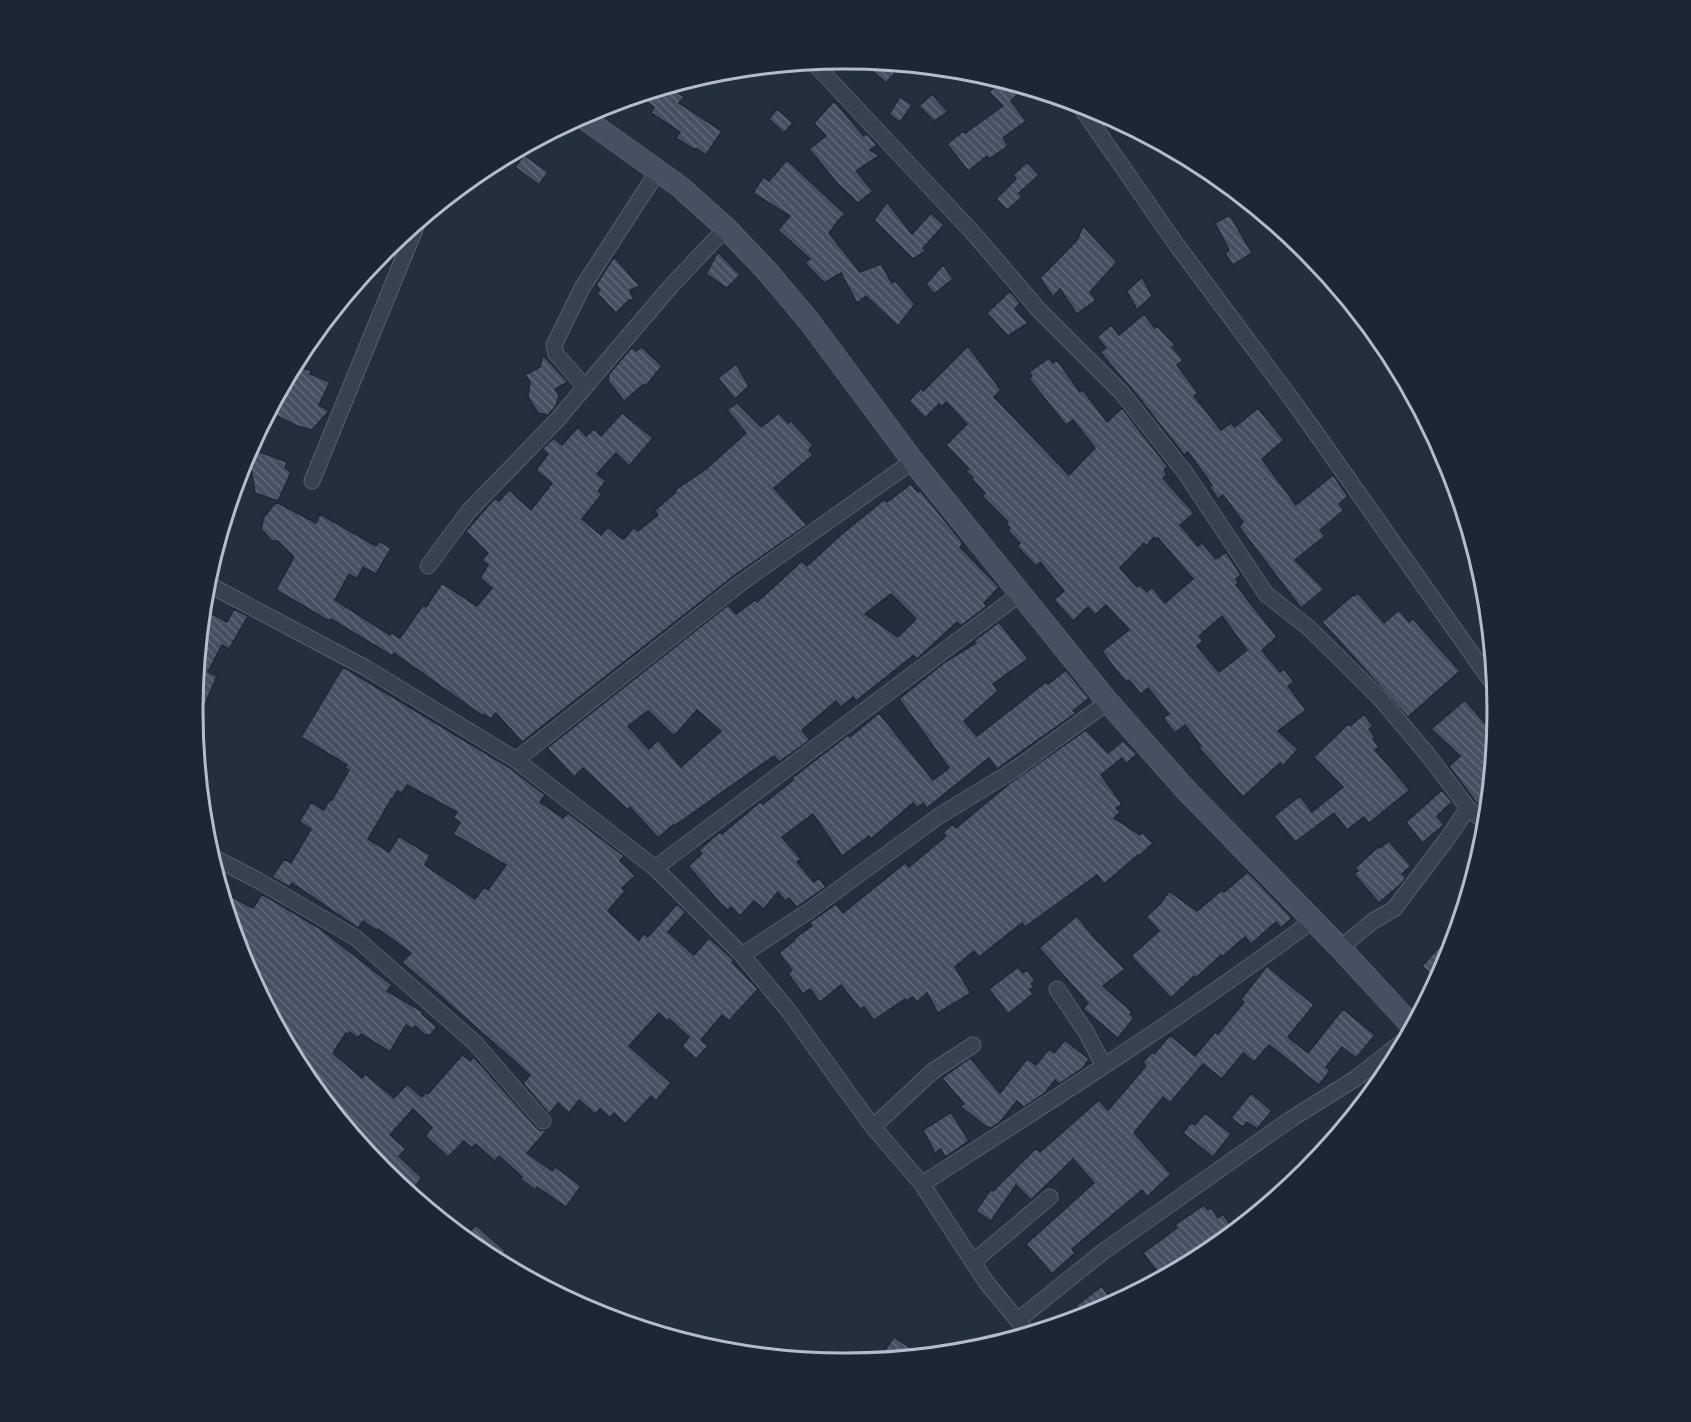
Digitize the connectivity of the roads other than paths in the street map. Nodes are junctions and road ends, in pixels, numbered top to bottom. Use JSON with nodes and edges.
{"nodes":[{"id":1,"x":820,"y":70,"type":"edge"},
{"id":2,"x":1087,"y":117,"type":"edge"},
{"id":3,"x":590,"y":122,"type":"edge"},
{"id":4,"x":658,"y":171,"type":"junction"},
{"id":5,"x":726,"y":228,"type":"junction"},
{"id":6,"x":411,"y":238,"type":"edge"},
{"id":7,"x":585,"y":387,"type":"junction"},
{"id":8,"x":913,"y":461,"type":"junction"},
{"id":9,"x":312,"y":481,"type":"dead end"},
{"id":10,"x":428,"y":566,"type":"dead end"},
{"id":11,"x":216,"y":588,"type":"edge"},
{"id":12,"x":1021,"y":593,"type":"junction"},
{"id":13,"x":1486,"y":674,"type":"edge"},
{"id":14,"x":1108,"y":702,"type":"junction"},
{"id":15,"x":516,"y":760,"type":"junction"},
{"id":16,"x":1468,"y":808,"type":"junction"},
{"id":17,"x":1478,"y":817,"type":"edge"},
{"id":18,"x":222,"y":862,"type":"edge"},
{"id":19,"x":655,"y":868,"type":"junction"},
{"id":20,"x":1312,"y":921,"type":"junction"},
{"id":21,"x":1340,"y":948,"type":"junction"},
{"id":22,"x":742,"y":955,"type":"junction"},
{"id":23,"x":1056,"y":989,"type":"dead end"},
{"id":24,"x":1407,"y":1021,"type":"edge"},
{"id":25,"x":974,"y":1045,"type":"dead end"},
{"id":26,"x":1388,"y":1053,"type":"edge"},
{"id":27,"x":1104,"y":1066,"type":"junction"},
{"id":28,"x":543,"y":1121,"type":"dead end"},
{"id":29,"x":873,"y":1127,"type":"junction"},
{"id":30,"x":922,"y":1184,"type":"junction"},
{"id":31,"x":1050,"y":1197,"type":"dead end"},
{"id":32,"x":973,"y":1262,"type":"junction"},
{"id":33,"x":1018,"y":1320,"type":"junction"},
{"id":34,"x":1024,"y":1327,"type":"edge"}],
"edges":[{"from":1,"to":16,"type":"street"},
{"from":2,"to":13,"type":"street"},
{"from":3,"to":4,"type":"main road"},
{"from":4,"to":5,"type":"main road"},
{"from":4,"to":7,"type":"street"},
{"from":5,"to":7,"type":"street"},
{"from":5,"to":8,"type":"main road"},
{"from":6,"to":9,"type":"street"},
{"from":7,"to":10,"type":"street"},
{"from":8,"to":12,"type":"main road"},
{"from":8,"to":15,"type":"street"},
{"from":11,"to":15,"type":"street"},
{"from":12,"to":14,"type":"main road"},
{"from":12,"to":19,"type":"street"},
{"from":14,"to":20,"type":"main road"},
{"from":14,"to":22,"type":"street"},
{"from":15,"to":19,"type":"street"},
{"from":16,"to":17,"type":"street"},
{"from":16,"to":21,"type":"street"},
{"from":18,"to":28,"type":"street"},
{"from":19,"to":22,"type":"street"},
{"from":20,"to":21,"type":"main road"},
{"from":20,"to":27,"type":"street"},
{"from":21,"to":24,"type":"main road"},
{"from":22,"to":29,"type":"street"},
{"from":23,"to":27,"type":"street"},
{"from":25,"to":29,"type":"street"},
{"from":26,"to":33,"type":"street"},
{"from":27,"to":30,"type":"street"},
{"from":29,"to":30,"type":"street"},
{"from":30,"to":32,"type":"street"},
{"from":31,"to":32,"type":"street"},
{"from":32,"to":33,"type":"street"},
{"from":33,"to":34,"type":"street"}]}
